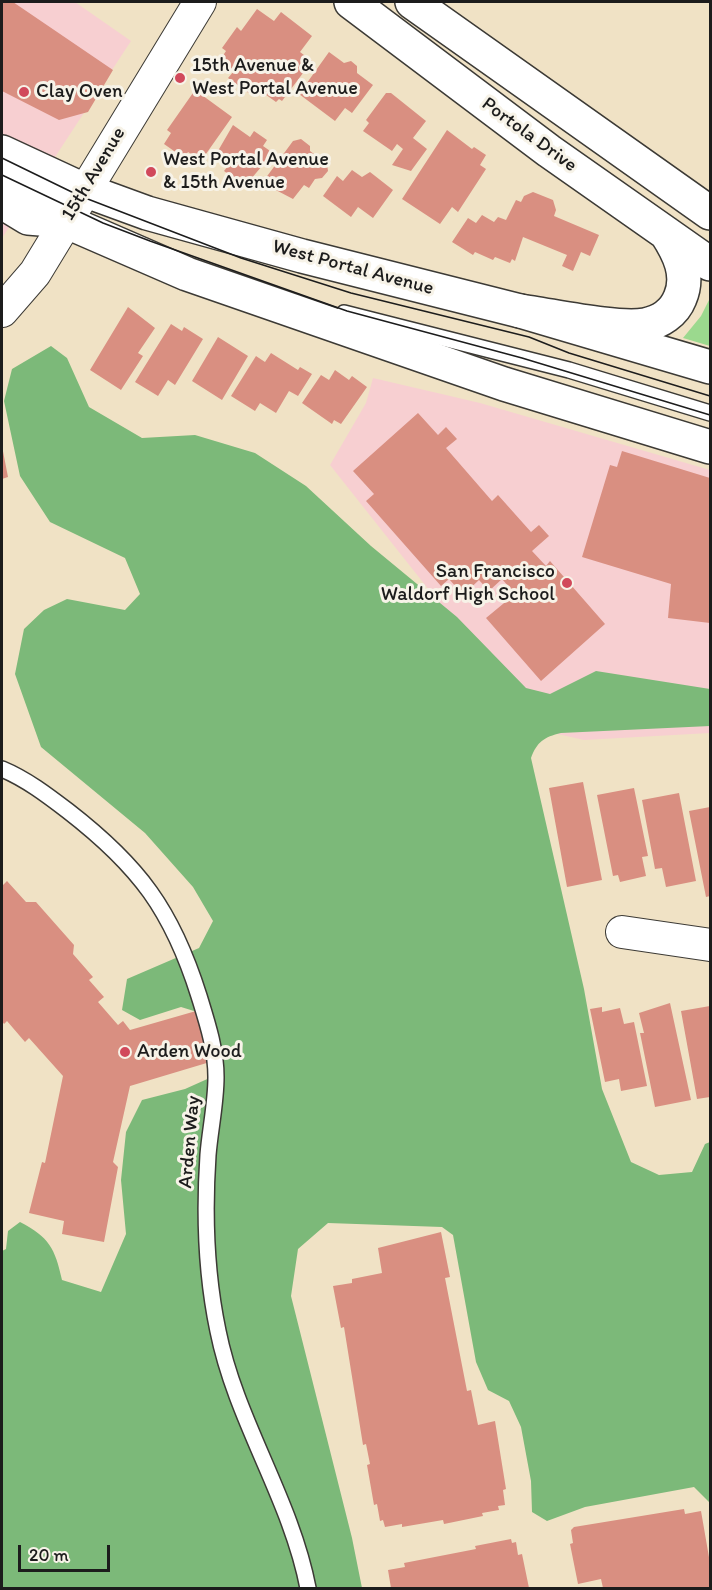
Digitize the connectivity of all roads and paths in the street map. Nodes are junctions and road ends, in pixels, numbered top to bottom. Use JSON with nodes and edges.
{"nodes":[{"id":1,"x":200,"y":2,"type":"edge"},
{"id":2,"x":351,"y":2,"type":"edge"},
{"id":3,"x":412,"y":2,"type":"edge"},
{"id":4,"x":2,"y":152,"type":"edge"},
{"id":5,"x":2,"y":178,"type":"edge"},
{"id":6,"x":84,"y":190,"type":"junction"},
{"id":7,"x":2,"y":202,"type":"edge"},
{"id":8,"x":711,"y":213,"type":"edge"},
{"id":9,"x":65,"y":221,"type":"junction"},
{"id":10,"x":666,"y":233,"type":"junction"},
{"id":11,"x":711,"y":264,"type":"edge"},
{"id":12,"x":287,"y":309,"type":"junction"},
{"id":13,"x":2,"y":310,"type":"edge"},
{"id":14,"x":520,"y":311,"type":"junction"},
{"id":15,"x":711,"y":367,"type":"edge"},
{"id":16,"x":711,"y":413,"type":"edge"},
{"id":17,"x":711,"y":447,"type":"edge"},
{"id":18,"x":2,"y":769,"type":"edge"},
{"id":19,"x":622,"y":932,"type":"dead end"},
{"id":20,"x":711,"y":945,"type":"edge"},
{"id":21,"x":308,"y":1588,"type":"edge"}],
"edges":[{"from":1,"to":6,"type":"street","name":"15th Avenue"},
{"from":2,"to":10,"type":"street","name":"Portola Drive"},
{"from":3,"to":8,"type":"street","name":"Portola Drive"},
{"from":4,"to":6,"type":"street","name":"West Portal Avenue"},
{"from":5,"to":9,"type":"street"},
{"from":6,"to":9,"type":"street","name":"15th Avenue"},
{"from":6,"to":14,"type":"street","name":"West Portal Avenue"},
{"from":7,"to":9,"type":"street"},
{"from":9,"to":12,"type":"street"},
{"from":9,"to":13,"type":"street","name":"15th Avenue"},
{"from":10,"to":11,"type":"street","name":"Portola Drive"},
{"from":10,"to":14,"type":"street"},
{"from":12,"to":16,"type":"lane"},
{"from":12,"to":17,"type":"street"},
{"from":14,"to":15,"type":"street","name":"West Portal Avenue"},
{"from":18,"to":21,"type":"lane","name":"Arden Way"},
{"from":19,"to":20,"type":"street"}]}
